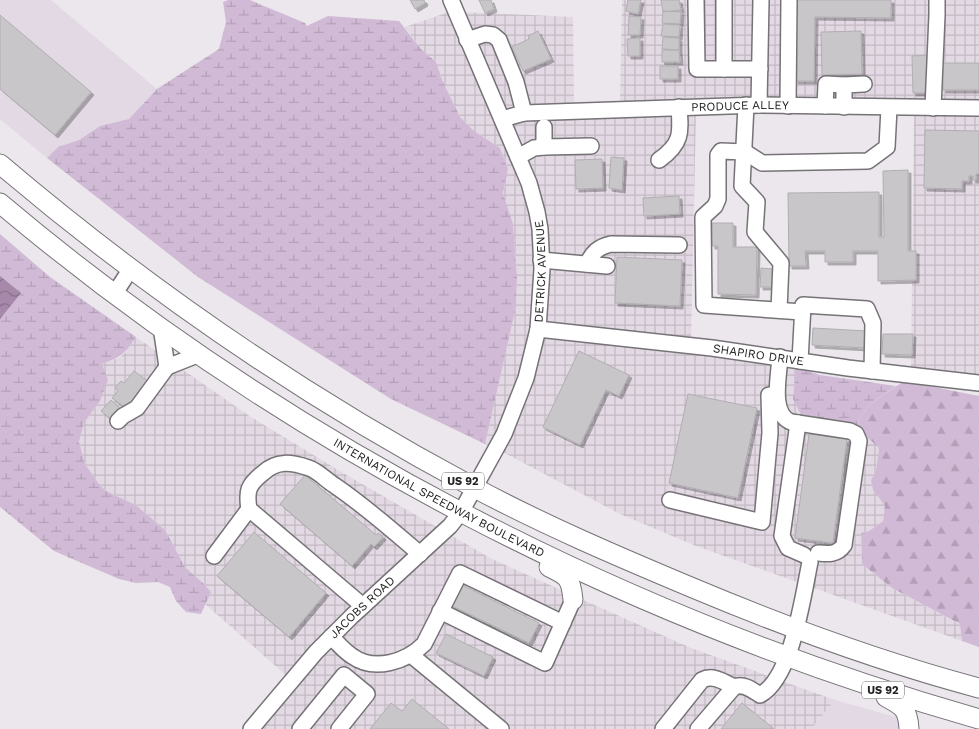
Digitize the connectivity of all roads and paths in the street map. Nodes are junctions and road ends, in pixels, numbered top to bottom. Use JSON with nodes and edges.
{"nodes":[{"id":1,"x":451,"y":0,"type":"edge"},
{"id":2,"x":696,"y":0,"type":"edge"},
{"id":3,"x":724,"y":0,"type":"edge"},
{"id":4,"x":761,"y":0,"type":"edge"},
{"id":5,"x":789,"y":0,"type":"edge"},
{"id":6,"x":937,"y":0,"type":"edge"},
{"id":7,"x":467,"y":40,"type":"junction"},
{"id":8,"x":724,"y":69,"type":"junction"},
{"id":9,"x":760,"y":69,"type":"junction"},
{"id":10,"x":844,"y":84,"type":"junction"},
{"id":11,"x":864,"y":84,"type":"dead end"},
{"id":12,"x":752,"y":105,"type":"junction"},
{"id":13,"x":788,"y":106,"type":"junction"},
{"id":14,"x":825,"y":106,"type":"junction"},
{"id":15,"x":844,"y":107,"type":"junction"},
{"id":16,"x":679,"y":108,"type":"junction"},
{"id":17,"x":889,"y":108,"type":"junction"},
{"id":18,"x":934,"y":108,"type":"junction"},
{"id":19,"x":979,"y":108,"type":"edge"},
{"id":20,"x":524,"y":113,"type":"junction"},
{"id":21,"x":502,"y":119,"type":"junction"},
{"id":22,"x":544,"y":128,"type":"dead end"},
{"id":23,"x":591,"y":146,"type":"dead end"},
{"id":24,"x":544,"y":147,"type":"junction"},
{"id":25,"x":745,"y":152,"type":"junction"},
{"id":26,"x":518,"y":157,"type":"junction"},
{"id":27,"x":660,"y":160,"type":"dead end"},
{"id":28,"x":0,"y":164,"type":"edge"},
{"id":29,"x":0,"y":203,"type":"edge"},
{"id":30,"x":679,"y":245,"type":"dead end"},
{"id":31,"x":541,"y":260,"type":"junction"},
{"id":32,"x":587,"y":264,"type":"junction"},
{"id":33,"x":608,"y":266,"type":"dead end"},
{"id":34,"x":130,"y":270,"type":"junction"},
{"id":35,"x":115,"y":294,"type":"junction"},
{"id":36,"x":803,"y":309,"type":"junction"},
{"id":37,"x":778,"y":310,"type":"junction"},
{"id":38,"x":160,"y":327,"type":"junction"},
{"id":39,"x":538,"y":329,"type":"junction"},
{"id":40,"x":200,"y":354,"type":"junction"},
{"id":41,"x":774,"y":357,"type":"junction"},
{"id":42,"x":800,"y":361,"type":"junction"},
{"id":43,"x":167,"y":367,"type":"junction"},
{"id":44,"x":872,"y":370,"type":"junction"},
{"id":45,"x":979,"y":383,"type":"edge"},
{"id":46,"x":118,"y":421,"type":"dead end"},
{"id":47,"x":798,"y":423,"type":"junction"},
{"id":48,"x":475,"y":488,"type":"junction"},
{"id":49,"x":670,"y":500,"type":"dead end"},
{"id":50,"x":249,"y":509,"type":"junction"},
{"id":51,"x":461,"y":512,"type":"junction"},
{"id":52,"x":491,"y":527,"type":"junction"},
{"id":53,"x":420,"y":554,"type":"junction"},
{"id":54,"x":214,"y":556,"type":"dead end"},
{"id":55,"x":811,"y":557,"type":"junction"},
{"id":56,"x":609,"y":584,"type":"junction"},
{"id":57,"x":573,"y":600,"type":"junction"},
{"id":58,"x":363,"y":606,"type":"junction"},
{"id":59,"x":440,"y":611,"type":"junction"},
{"id":60,"x":563,"y":623,"type":"junction"},
{"id":61,"x":796,"y":630,"type":"junction"},
{"id":62,"x":331,"y":638,"type":"junction"},
{"id":63,"x":411,"y":655,"type":"junction"},
{"id":64,"x":787,"y":657,"type":"junction"},
{"id":65,"x":861,"y":682,"type":"junction"},
{"id":66,"x":734,"y":687,"type":"junction"},
{"id":67,"x":979,"y":688,"type":"edge"},
{"id":68,"x":947,"y":710,"type":"junction"},
{"id":69,"x":979,"y":719,"type":"edge"},
{"id":70,"x":251,"y":729,"type":"edge"},
{"id":71,"x":300,"y":729,"type":"edge"},
{"id":72,"x":339,"y":729,"type":"edge"},
{"id":73,"x":501,"y":729,"type":"edge"},
{"id":74,"x":662,"y":729,"type":"edge"},
{"id":75,"x":698,"y":729,"type":"edge"},
{"id":76,"x":910,"y":729,"type":"edge"}],
"edges":[{"from":1,"to":7,"type":"street","name":"DETRICK AVENUE"},
{"from":2,"to":8,"type":"street"},
{"from":3,"to":8,"type":"street"},
{"from":4,"to":9,"type":"street"},
{"from":5,"to":13,"type":"street"},
{"from":6,"to":18,"type":"street"},
{"from":7,"to":20,"type":"street"},
{"from":7,"to":21,"type":"street","name":"DETRICK AVENUE"},
{"from":8,"to":9,"type":"street"},
{"from":9,"to":12,"type":"street"},
{"from":10,"to":11,"type":"street"},
{"from":10,"to":14,"type":"street"},
{"from":10,"to":15,"type":"street"},
{"from":12,"to":13,"type":"street","name":"PRODUCE ALLEY"},
{"from":12,"to":16,"type":"street","name":"PRODUCE ALLEY"},
{"from":12,"to":25,"type":"street"},
{"from":13,"to":14,"type":"street","name":"PRODUCE ALLEY"},
{"from":14,"to":15,"type":"street","name":"PRODUCE ALLEY"},
{"from":15,"to":17,"type":"street","name":"PRODUCE ALLEY"},
{"from":16,"to":20,"type":"street","name":"PRODUCE ALLEY"},
{"from":16,"to":27,"type":"street"},
{"from":17,"to":18,"type":"street","name":"PRODUCE ALLEY"},
{"from":17,"to":25,"type":"street"},
{"from":18,"to":19,"type":"street","name":"PRODUCE ALLEY"},
{"from":20,"to":21,"type":"street","name":"PRODUCE ALLEY"},
{"from":21,"to":26,"type":"street","name":"DETRICK AVENUE"},
{"from":22,"to":24,"type":"street"},
{"from":23,"to":24,"type":"street"},
{"from":24,"to":26,"type":"street"},
{"from":25,"to":37,"type":"street"},
{"from":25,"to":37,"type":"street"},
{"from":26,"to":31,"type":"street","name":"DETRICK AVENUE"},
{"from":28,"to":34,"type":"main road","name":"INTERNATIONAL SPEEDWAY BOULEVARD","number":"US 92"},
{"from":29,"to":35,"type":"main road","name":"INTERNATIONAL SPEEDWAY BOULEVARD","number":"US 92"},
{"from":30,"to":32,"type":"street"},
{"from":31,"to":32,"type":"street"},
{"from":31,"to":39,"type":"street","name":"DETRICK AVENUE"},
{"from":32,"to":33,"type":"street"},
{"from":34,"to":35,"type":"street"},
{"from":34,"to":48,"type":"main road","name":"INTERNATIONAL SPEEDWAY BOULEVARD","number":"US 92"},
{"from":35,"to":38,"type":"main road","name":"INTERNATIONAL SPEEDWAY BOULEVARD","number":"US 92"},
{"from":36,"to":37,"type":"street"},
{"from":36,"to":42,"type":"street"},
{"from":36,"to":44,"type":"street"},
{"from":38,"to":40,"type":"main road","name":"INTERNATIONAL SPEEDWAY BOULEVARD","number":"US 92"},
{"from":38,"to":43,"type":"street"},
{"from":39,"to":41,"type":"street","name":"SHAPIRO DRIVE"},
{"from":39,"to":48,"type":"street","name":"DETRICK AVENUE"},
{"from":40,"to":43,"type":"street"},
{"from":40,"to":51,"type":"main road","name":"INTERNATIONAL SPEEDWAY BOULEVARD","number":"US 92"},
{"from":41,"to":42,"type":"street","name":"SHAPIRO DRIVE"},
{"from":41,"to":47,"type":"street"},
{"from":41,"to":49,"type":"street"},
{"from":42,"to":44,"type":"street","name":"SHAPIRO DRIVE"},
{"from":43,"to":46,"type":"street"},
{"from":44,"to":45,"type":"street","name":"SHAPIRO DRIVE"},
{"from":47,"to":55,"type":"street"},
{"from":47,"to":55,"type":"street"},
{"from":48,"to":51,"type":"street","name":"JACOBS ROAD"},
{"from":48,"to":61,"type":"main road","name":"INTERNATIONAL SPEEDWAY BOULEVARD","number":"US 92"},
{"from":50,"to":53,"type":"street"},
{"from":50,"to":54,"type":"street"},
{"from":50,"to":58,"type":"street"},
{"from":51,"to":52,"type":"main road","name":"INTERNATIONAL SPEEDWAY BOULEVARD","number":"US 92"},
{"from":51,"to":53,"type":"street","name":"JACOBS ROAD"},
{"from":52,"to":56,"type":"main road","name":"INTERNATIONAL SPEEDWAY BOULEVARD","number":"US 92"},
{"from":52,"to":57,"type":"main road"},
{"from":53,"to":58,"type":"street","name":"JACOBS ROAD"},
{"from":55,"to":61,"type":"street"},
{"from":56,"to":57,"type":"main road"},
{"from":56,"to":64,"type":"main road","name":"INTERNATIONAL SPEEDWAY BOULEVARD","number":"US 92"},
{"from":57,"to":60,"type":"street"},
{"from":58,"to":62,"type":"street","name":"JACOBS ROAD"},
{"from":59,"to":60,"type":"street"},
{"from":59,"to":60,"type":"street"},
{"from":59,"to":63,"type":"street"},
{"from":61,"to":64,"type":"street"},
{"from":61,"to":67,"type":"main road","name":"INTERNATIONAL SPEEDWAY BOULEVARD","number":"US 92"},
{"from":62,"to":63,"type":"street"},
{"from":62,"to":70,"type":"street","name":"JACOBS ROAD"},
{"from":63,"to":73,"type":"street"},
{"from":64,"to":65,"type":"main road","name":"INTERNATIONAL SPEEDWAY BOULEVARD","number":"US 92"},
{"from":64,"to":66,"type":"street"},
{"from":65,"to":68,"type":"main road","name":"INTERNATIONAL SPEEDWAY BOULEVARD","number":"US 92"},
{"from":65,"to":76,"type":"main road"},
{"from":66,"to":74,"type":"street"},
{"from":66,"to":75,"type":"street"},
{"from":68,"to":69,"type":"main road","name":"INTERNATIONAL SPEEDWAY BOULEVARD","number":"US 92"},
{"from":68,"to":76,"type":"main road"},
{"from":71,"to":72,"type":"street"}]}
